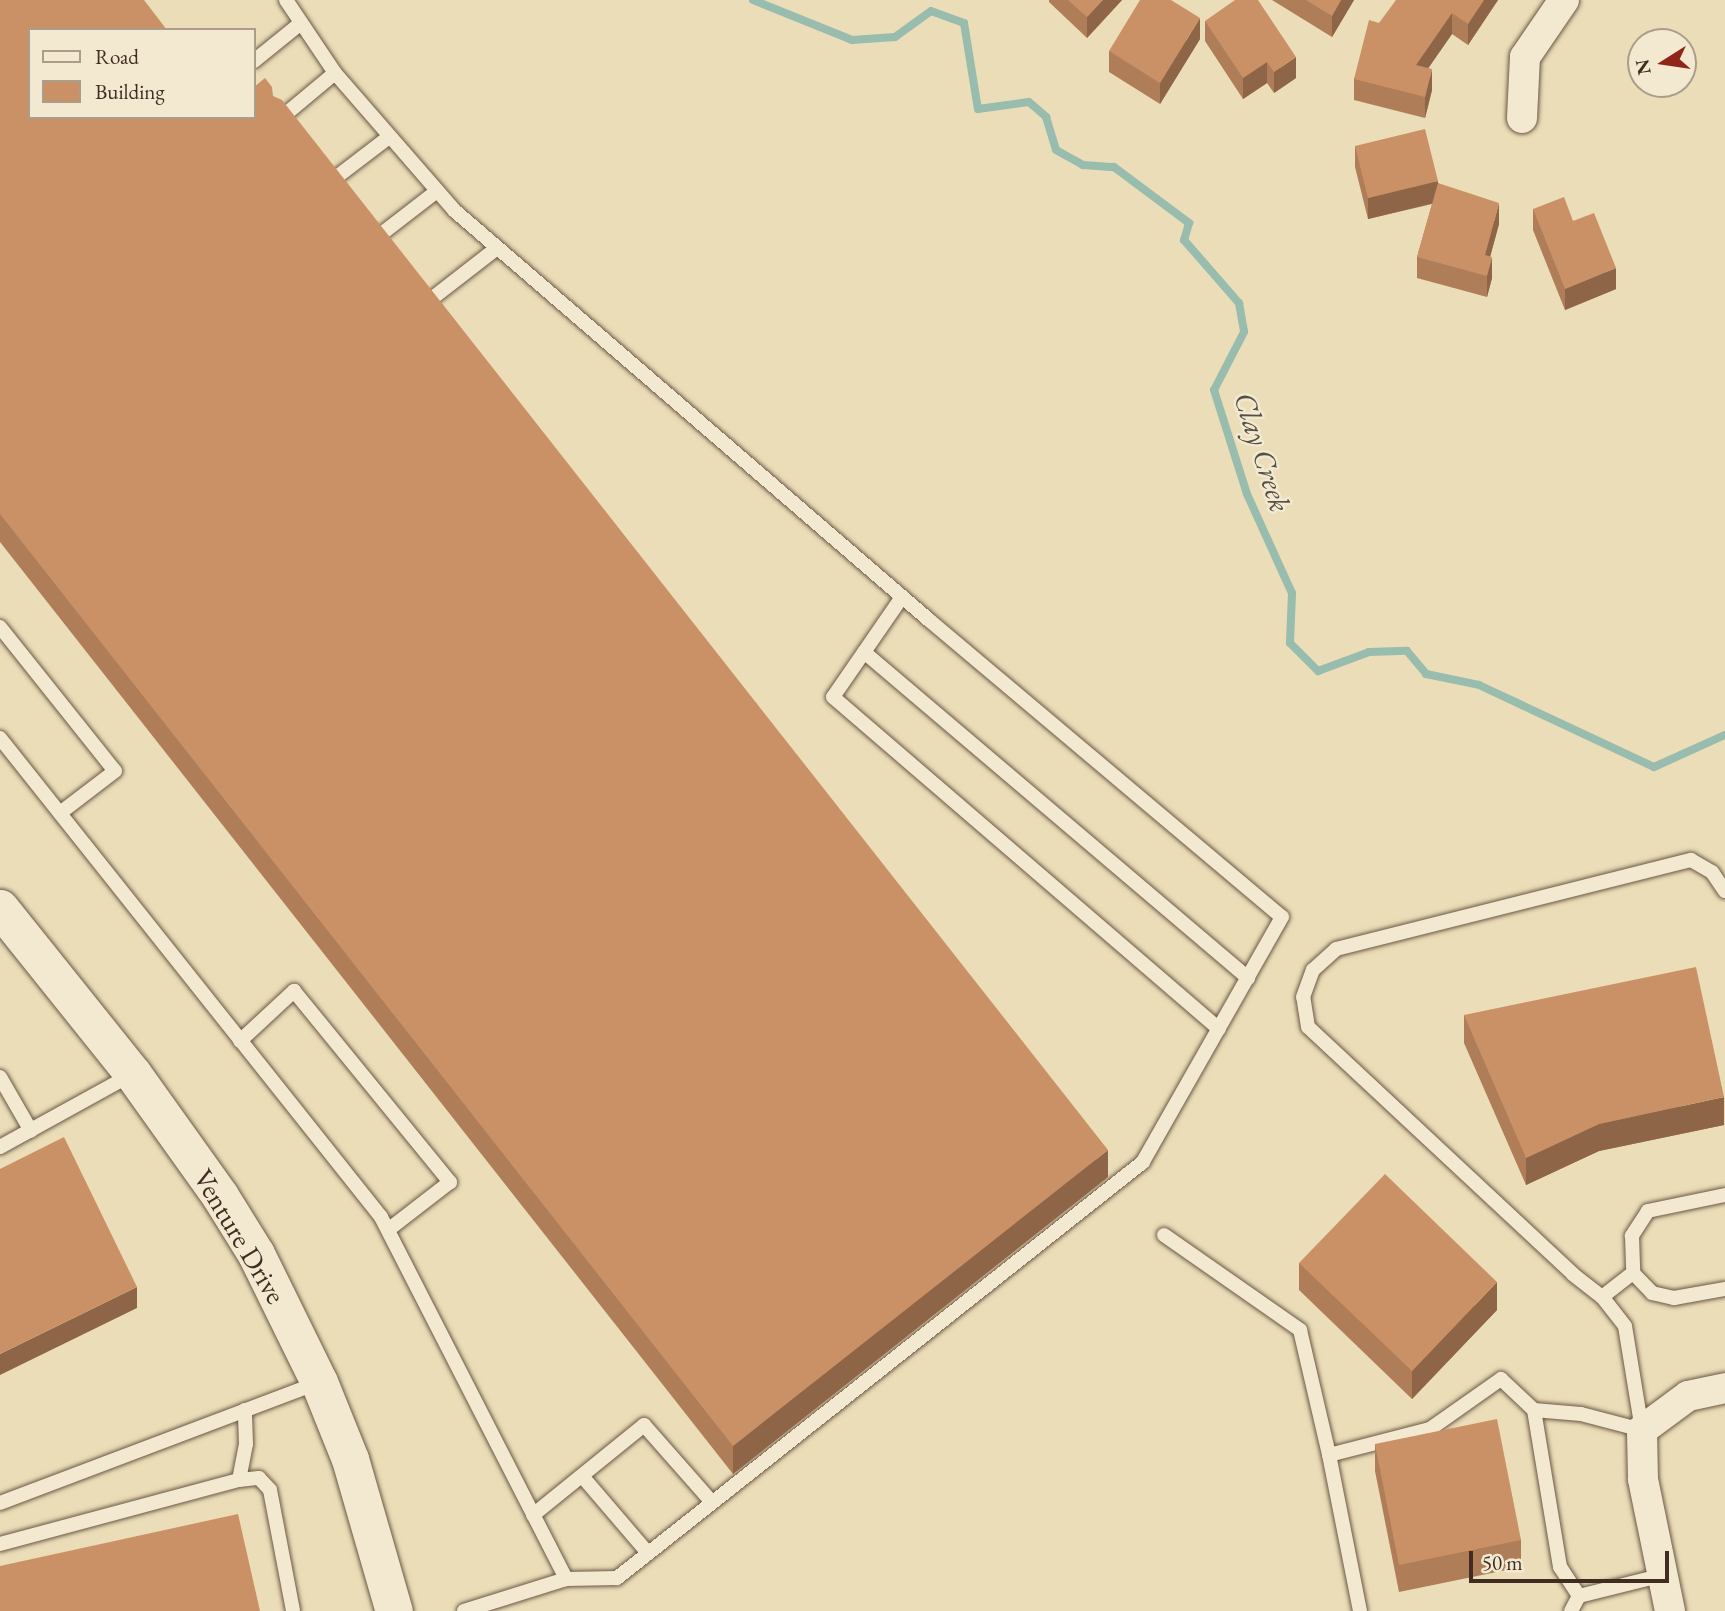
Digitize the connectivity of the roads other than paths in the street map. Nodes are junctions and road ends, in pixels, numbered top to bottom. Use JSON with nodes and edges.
{"nodes":[{"id":1,"x":286,"y":0,"type":"edge"},
{"id":2,"x":1563,"y":0,"type":"edge"},
{"id":3,"x":301,"y":23,"type":"junction"},
{"id":4,"x":256,"y":59,"type":"edge"},
{"id":5,"x":335,"y":73,"type":"junction"},
{"id":6,"x":281,"y":118,"type":"edge"},
{"id":7,"x":1522,"y":118,"type":"dead end"},
{"id":8,"x":390,"y":136,"type":"junction"},
{"id":9,"x":334,"y":180,"type":"edge"},
{"id":10,"x":437,"y":191,"type":"junction"},
{"id":11,"x":380,"y":235,"type":"edge"},
{"id":12,"x":497,"y":248,"type":"junction"},
{"id":13,"x":430,"y":300,"type":"edge"},
{"id":14,"x":902,"y":597,"type":"junction"},
{"id":15,"x":0,"y":627,"type":"edge"},
{"id":16,"x":864,"y":652,"type":"junction"},
{"id":17,"x":0,"y":738,"type":"edge"},
{"id":18,"x":60,"y":813,"type":"junction"},
{"id":19,"x":1725,"y":891,"type":"edge"},
{"id":20,"x":0,"y":908,"type":"edge"},
{"id":21,"x":1248,"y":978,"type":"junction"},
{"id":22,"x":1219,"y":1029,"type":"junction"},
{"id":23,"x":240,"y":1041,"type":"junction"},
{"id":24,"x":133,"y":1074,"type":"junction"},
{"id":25,"x":0,"y":1077,"type":"edge"},
{"id":26,"x":31,"y":1131,"type":"junction"},
{"id":27,"x":0,"y":1147,"type":"edge"},
{"id":28,"x":1725,"y":1195,"type":"edge"},
{"id":29,"x":388,"y":1230,"type":"junction"},
{"id":30,"x":1164,"y":1235,"type":"dead end"},
{"id":31,"x":1633,"y":1273,"type":"junction"},
{"id":32,"x":1725,"y":1289,"type":"edge"},
{"id":33,"x":1602,"y":1297,"type":"junction"},
{"id":34,"x":319,"y":1382,"type":"junction"},
{"id":35,"x":1725,"y":1388,"type":"edge"},
{"id":36,"x":245,"y":1410,"type":"junction"},
{"id":37,"x":1534,"y":1410,"type":"junction"},
{"id":38,"x":1642,"y":1430,"type":"junction"},
{"id":39,"x":1329,"y":1455,"type":"junction"},
{"id":40,"x":582,"y":1476,"type":"junction"},
{"id":41,"x":239,"y":1480,"type":"junction"},
{"id":42,"x":712,"y":1502,"type":"junction"},
{"id":43,"x":0,"y":1503,"type":"edge"},
{"id":44,"x":533,"y":1515,"type":"junction"},
{"id":45,"x":0,"y":1544,"type":"edge"},
{"id":46,"x":648,"y":1553,"type":"junction"},
{"id":47,"x":1663,"y":1575,"type":"junction"},
{"id":48,"x":566,"y":1579,"type":"junction"},
{"id":49,"x":1579,"y":1596,"type":"junction"},
{"id":50,"x":293,"y":1611,"type":"edge"},
{"id":51,"x":394,"y":1611,"type":"edge"},
{"id":52,"x":464,"y":1611,"type":"edge"},
{"id":53,"x":1360,"y":1611,"type":"edge"},
{"id":54,"x":1572,"y":1611,"type":"edge"},
{"id":55,"x":1670,"y":1611,"type":"edge"}],
"edges":[{"from":1,"to":3,"type":"lane"},
{"from":2,"to":7,"type":"street"},
{"from":3,"to":4,"type":"lane"},
{"from":3,"to":5,"type":"lane"},
{"from":5,"to":6,"type":"lane"},
{"from":5,"to":8,"type":"lane"},
{"from":8,"to":9,"type":"lane"},
{"from":8,"to":10,"type":"lane"},
{"from":10,"to":11,"type":"lane"},
{"from":10,"to":12,"type":"lane"},
{"from":12,"to":13,"type":"lane"},
{"from":12,"to":14,"type":"lane"},
{"from":14,"to":16,"type":"lane"},
{"from":14,"to":21,"type":"lane"},
{"from":15,"to":18,"type":"lane"},
{"from":16,"to":21,"type":"lane"},
{"from":16,"to":22,"type":"lane"},
{"from":17,"to":18,"type":"lane"},
{"from":18,"to":23,"type":"lane"},
{"from":19,"to":33,"type":"lane"},
{"from":20,"to":24,"type":"street","name":"Venture Drive"},
{"from":21,"to":22,"type":"lane"},
{"from":22,"to":42,"type":"lane"},
{"from":23,"to":29,"type":"lane"},
{"from":23,"to":29,"type":"lane"},
{"from":24,"to":26,"type":"lane"},
{"from":24,"to":34,"type":"street","name":"Venture Drive"},
{"from":25,"to":26,"type":"lane"},
{"from":26,"to":27,"type":"lane"},
{"from":28,"to":31,"type":"lane"},
{"from":29,"to":44,"type":"lane"},
{"from":30,"to":39,"type":"lane"},
{"from":31,"to":32,"type":"lane"},
{"from":31,"to":33,"type":"lane"},
{"from":33,"to":38,"type":"lane"},
{"from":34,"to":36,"type":"lane"},
{"from":34,"to":51,"type":"street","name":"Venture Drive"},
{"from":35,"to":38,"type":"street"},
{"from":36,"to":41,"type":"lane"},
{"from":36,"to":43,"type":"lane"},
{"from":37,"to":38,"type":"lane"},
{"from":37,"to":39,"type":"lane"},
{"from":37,"to":49,"type":"lane"},
{"from":38,"to":47,"type":"street"},
{"from":39,"to":53,"type":"lane"},
{"from":40,"to":42,"type":"lane"},
{"from":40,"to":44,"type":"lane"},
{"from":40,"to":46,"type":"lane"},
{"from":41,"to":45,"type":"lane"},
{"from":41,"to":50,"type":"lane"},
{"from":42,"to":46,"type":"lane"},
{"from":44,"to":48,"type":"lane"},
{"from":46,"to":48,"type":"lane"},
{"from":47,"to":49,"type":"lane"},
{"from":47,"to":55,"type":"street"},
{"from":48,"to":52,"type":"lane"},
{"from":49,"to":54,"type":"lane"}]}
